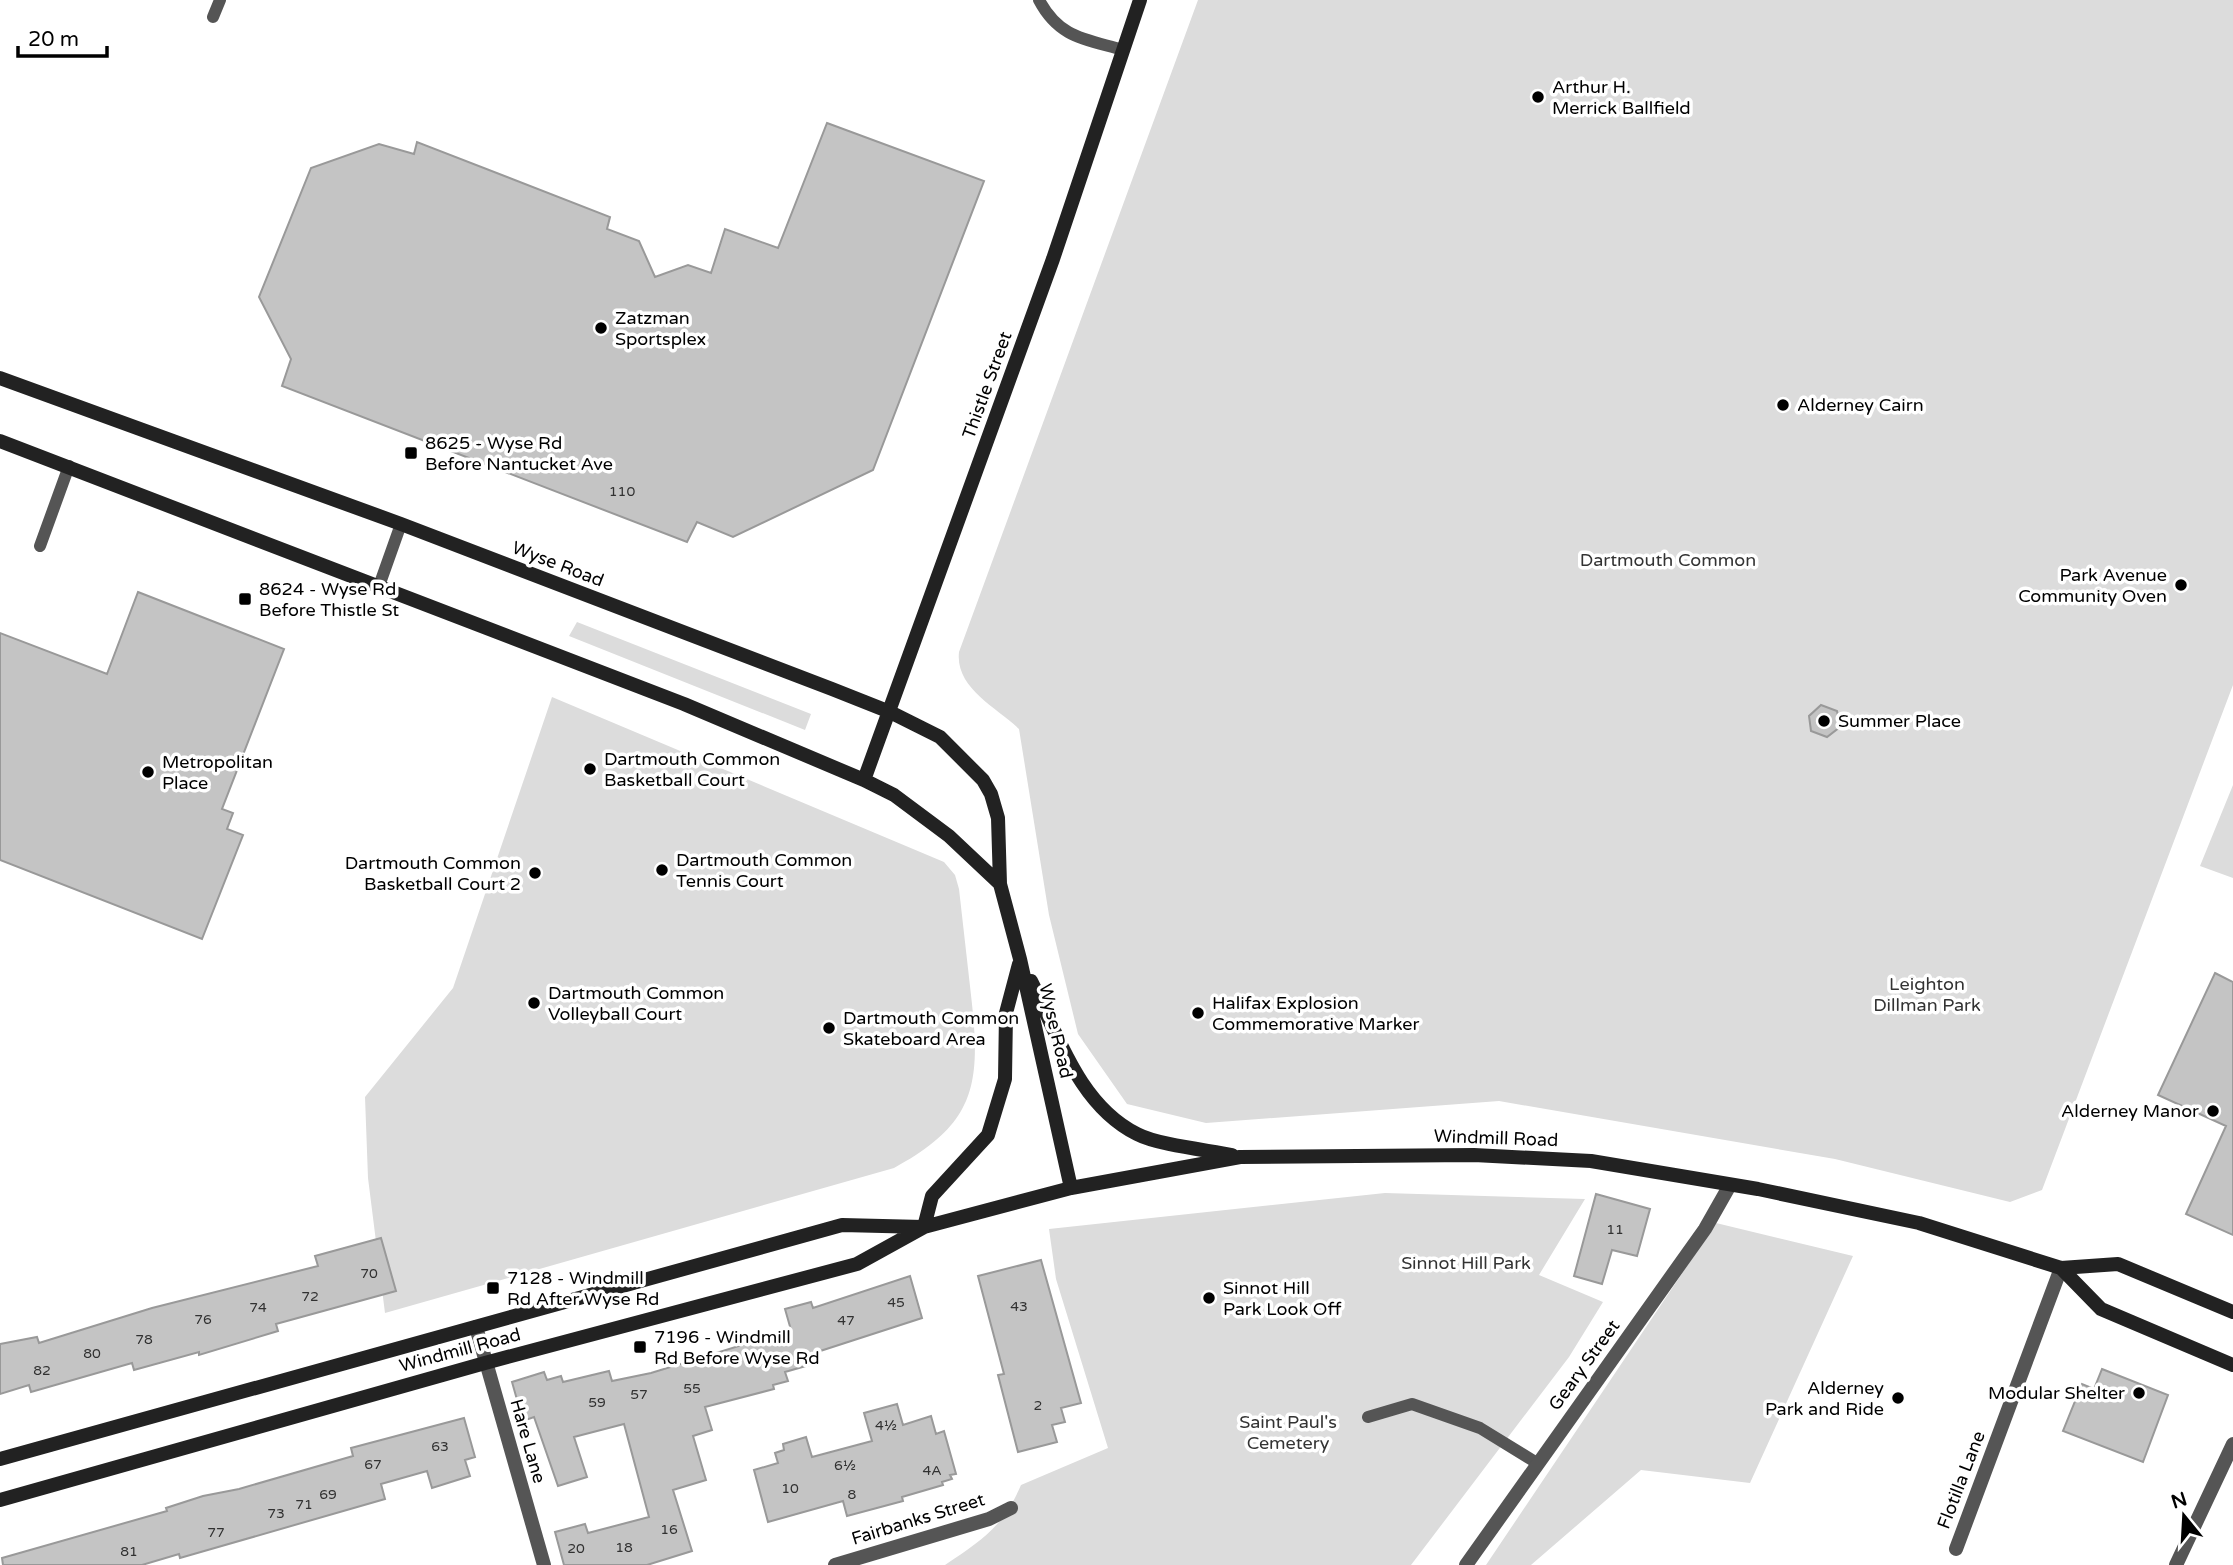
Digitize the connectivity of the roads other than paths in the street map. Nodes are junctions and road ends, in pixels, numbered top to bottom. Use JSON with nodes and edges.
{"nodes":[{"id":1,"x":220,"y":0,"type":"edge"},
{"id":2,"x":1039,"y":0,"type":"edge"},
{"id":3,"x":1140,"y":0,"type":"edge"},
{"id":4,"x":214,"y":17,"type":"dead end"},
{"id":5,"x":1123,"y":50,"type":"junction"},
{"id":6,"x":0,"y":378,"type":"edge"},
{"id":7,"x":0,"y":441,"type":"edge"},
{"id":8,"x":69,"y":466,"type":"junction"},
{"id":9,"x":401,"y":524,"type":"junction"},
{"id":10,"x":40,"y":546,"type":"dead end"},
{"id":11,"x":379,"y":586,"type":"junction"},
{"id":12,"x":890,"y":712,"type":"junction"},
{"id":13,"x":864,"y":780,"type":"junction"},
{"id":14,"x":1000,"y":884,"type":"junction"},
{"id":15,"x":1020,"y":959,"type":"junction"},
{"id":16,"x":1240,"y":1157,"type":"junction"},
{"id":17,"x":1730,"y":1185,"type":"junction"},
{"id":18,"x":1070,"y":1188,"type":"junction"},
{"id":19,"x":925,"y":1227,"type":"junction"},
{"id":20,"x":2061,"y":1268,"type":"junction"},
{"id":21,"x":2233,"y":1312,"type":"edge"},
{"id":22,"x":476,"y":1327,"type":"junction"},
{"id":23,"x":485,"y":1363,"type":"junction"},
{"id":24,"x":2233,"y":1365,"type":"edge"},
{"id":25,"x":1368,"y":1417,"type":"dead end"},
{"id":26,"x":2233,"y":1444,"type":"edge"},
{"id":27,"x":0,"y":1460,"type":"edge"},
{"id":28,"x":1537,"y":1463,"type":"junction"},
{"id":29,"x":0,"y":1500,"type":"edge"},
{"id":30,"x":1011,"y":1508,"type":"dead end"},
{"id":31,"x":1956,"y":1549,"type":"dead end"},
{"id":32,"x":544,"y":1565,"type":"edge"},
{"id":33,"x":835,"y":1565,"type":"edge"},
{"id":34,"x":1466,"y":1565,"type":"edge"},
{"id":35,"x":2176,"y":1565,"type":"edge"}],
"edges":[{"from":1,"to":4,"type":"lane"},
{"from":2,"to":5,"type":"lane"},
{"from":3,"to":5,"type":"main road","name":"Thistle Street"},
{"from":5,"to":12,"type":"main road","name":"Thistle Street"},
{"from":6,"to":9,"type":"main road","name":"Wyse Road"},
{"from":7,"to":8,"type":"main road"},
{"from":8,"to":10,"type":"lane"},
{"from":8,"to":11,"type":"main road"},
{"from":9,"to":11,"type":"lane"},
{"from":9,"to":12,"type":"main road","name":"Wyse Road"},
{"from":11,"to":13,"type":"main road"},
{"from":12,"to":13,"type":"main road","name":"Thistle Street"},
{"from":12,"to":14,"type":"main road","name":"Wyse Road"},
{"from":13,"to":14,"type":"main road"},
{"from":14,"to":15,"type":"main road","name":"Wyse Road"},
{"from":15,"to":16,"type":"main road"},
{"from":15,"to":18,"type":"main road","name":"Wyse Road"},
{"from":15,"to":19,"type":"main road"},
{"from":16,"to":17,"type":"main road","name":"Windmill Road"},
{"from":16,"to":18,"type":"main road","name":"Windmill Road"},
{"from":17,"to":20,"type":"main road","name":"Windmill Road"},
{"from":17,"to":28,"type":"street","name":"Geary Street"},
{"from":18,"to":19,"type":"main road","name":"Windmill Road"},
{"from":19,"to":22,"type":"main road","name":"Windmill Road"},
{"from":19,"to":23,"type":"main road","name":"Windmill Road"},
{"from":20,"to":21,"type":"main road"},
{"from":20,"to":24,"type":"main road"},
{"from":20,"to":31,"type":"street","name":"Flotilla Lane"},
{"from":22,"to":23,"type":"street","name":"Hare Lane"},
{"from":22,"to":27,"type":"main road","name":"Windmill Road"},
{"from":23,"to":29,"type":"main road","name":"Windmill Road"},
{"from":23,"to":32,"type":"street","name":"Hare Lane"},
{"from":25,"to":28,"type":"lane"},
{"from":26,"to":35,"type":"street"},
{"from":28,"to":34,"type":"street","name":"Geary Street"},
{"from":30,"to":33,"type":"street","name":"Fairbanks Street"}]}
